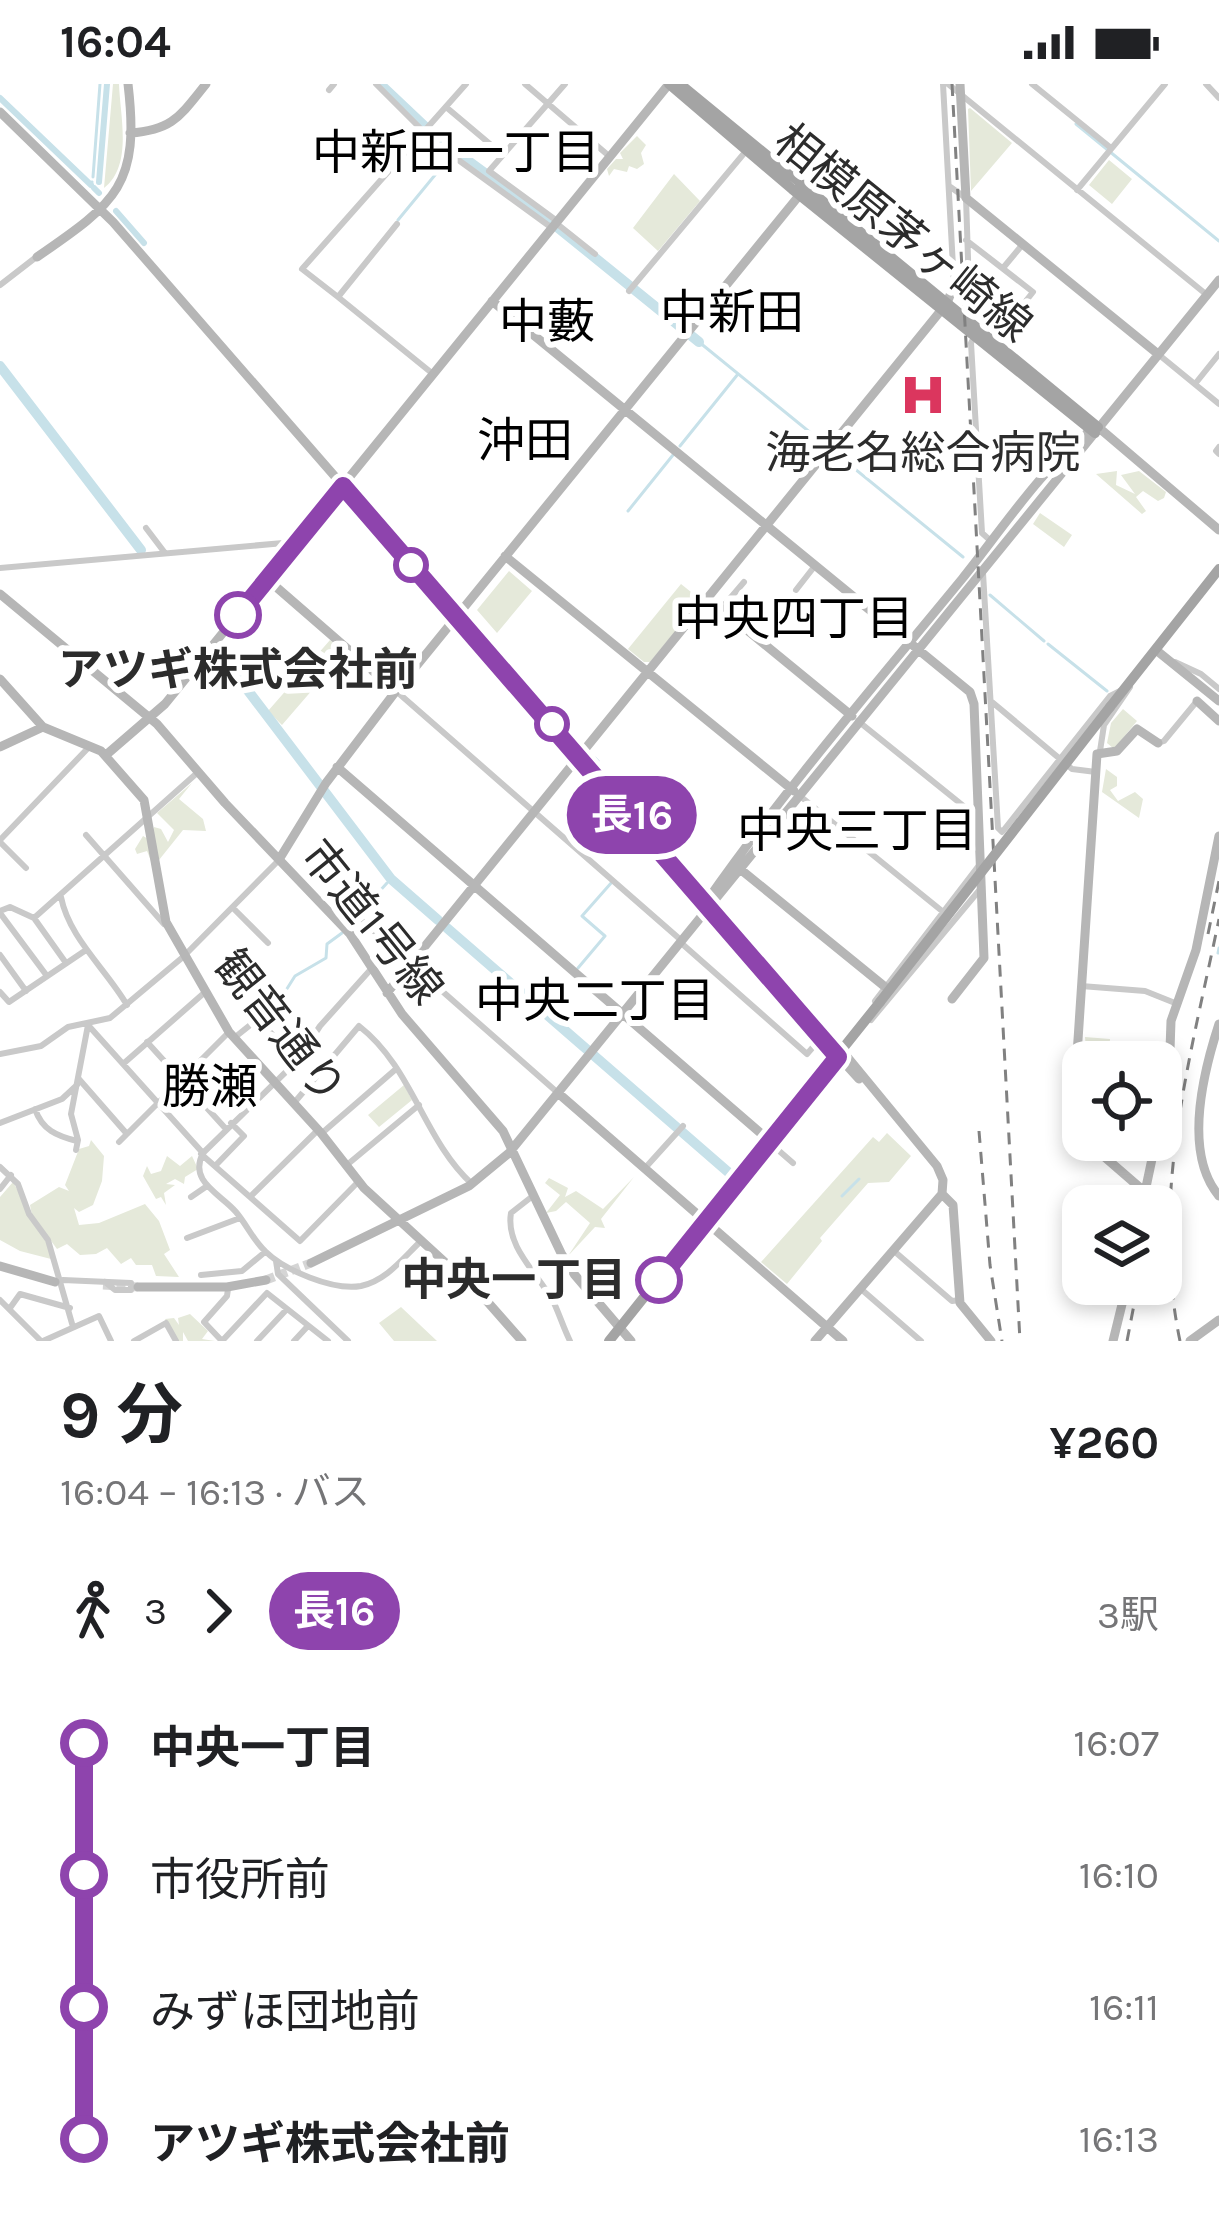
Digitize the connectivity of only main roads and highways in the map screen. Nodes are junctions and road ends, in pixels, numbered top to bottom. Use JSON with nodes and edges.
{"nodes":[{"id":1,"x":669,"y":84,"type":"edge"},
{"id":2,"x":680,"y":84,"type":"edge"},
{"id":3,"x":803,"y":192,"type":"junction"},
{"id":4,"x":944,"y":307,"type":"junction"},
{"id":5,"x":1219,"y":569,"type":"edge"},
{"id":6,"x":609,"y":1341,"type":"edge"}],
"edges":[{"from":1,"to":3,"type":"main road","name":"相模原茅ヶ崎線"},
{"from":2,"to":3,"type":"main road","name":"相模原茅ヶ崎線"},
{"from":3,"to":4,"type":"main road","name":"相模原茅ヶ崎線"},
{"from":4,"to":4,"type":"main road","name":"相模原茅ヶ崎線"},
{"from":5,"to":6,"type":"main road","bridge":true}]}
